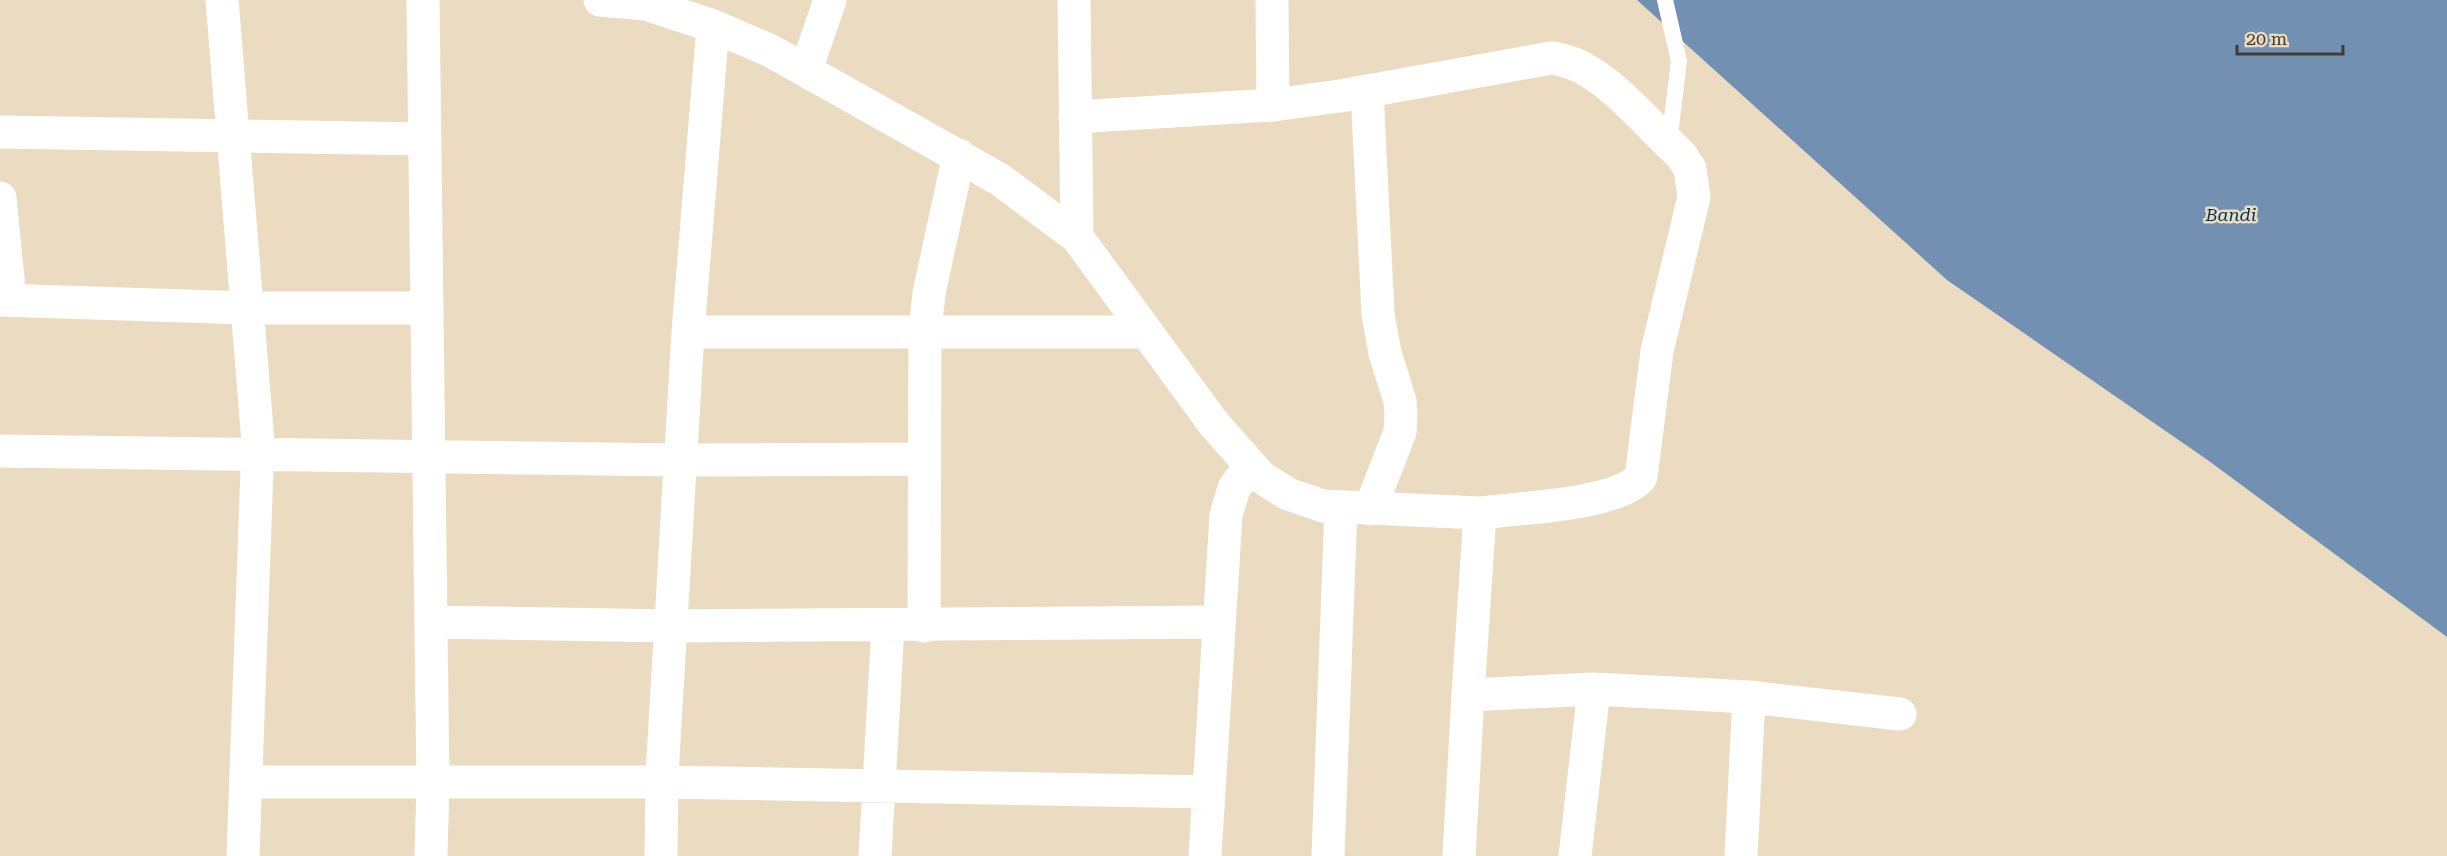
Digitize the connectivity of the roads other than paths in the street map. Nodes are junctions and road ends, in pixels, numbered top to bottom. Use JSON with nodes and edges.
{"nodes":[{"id":1,"x":222,"y":0,"type":"edge"},
{"id":2,"x":423,"y":0,"type":"edge"},
{"id":3,"x":600,"y":0,"type":"edge"},
{"id":4,"x":830,"y":0,"type":"edge"},
{"id":5,"x":1074,"y":0,"type":"edge"},
{"id":6,"x":1272,"y":0,"type":"edge"},
{"id":7,"x":1665,"y":0,"type":"edge"},
{"id":8,"x":647,"y":2,"type":"edge"},
{"id":9,"x":713,"y":26,"type":"junction"},
{"id":10,"x":806,"y":70,"type":"junction"},
{"id":11,"x":1367,"y":91,"type":"junction"},
{"id":12,"x":1273,"y":105,"type":"junction"},
{"id":13,"x":1075,"y":117,"type":"junction"},
{"id":14,"x":0,"y":132,"type":"edge"},
{"id":15,"x":233,"y":134,"type":"junction"},
{"id":16,"x":425,"y":139,"type":"junction"},
{"id":17,"x":1669,"y":144,"type":"junction"},
{"id":18,"x":959,"y":155,"type":"junction"},
{"id":19,"x":0,"y":198,"type":"edge"},
{"id":20,"x":1077,"y":237,"type":"junction"},
{"id":21,"x":5,"y":299,"type":"edge"},
{"id":22,"x":247,"y":308,"type":"junction"},
{"id":23,"x":427,"y":308,"type":"junction"},
{"id":24,"x":925,"y":331,"type":"junction"},
{"id":25,"x":688,"y":332,"type":"junction"},
{"id":26,"x":1144,"y":332,"type":"junction"},
{"id":27,"x":0,"y":451,"type":"edge"},
{"id":28,"x":258,"y":454,"type":"junction"},
{"id":29,"x":429,"y":457,"type":"junction"},
{"id":30,"x":923,"y":459,"type":"junction"},
{"id":31,"x":680,"y":460,"type":"junction"},
{"id":32,"x":1250,"y":467,"type":"junction"},
{"id":33,"x":1356,"y":508,"type":"junction"},
{"id":34,"x":1480,"y":513,"type":"junction"},
{"id":35,"x":431,"y":622,"type":"junction"},
{"id":36,"x":1219,"y":622,"type":"junction"},
{"id":37,"x":672,"y":626,"type":"junction"},
{"id":38,"x":888,"y":626,"type":"junction"},
{"id":39,"x":924,"y":626,"type":"junction"},
{"id":40,"x":1594,"y":689,"type":"junction"},
{"id":41,"x":1468,"y":695,"type":"junction"},
{"id":42,"x":1749,"y":697,"type":"junction"},
{"id":43,"x":1900,"y":714,"type":"dead end"},
{"id":44,"x":246,"y":782,"type":"junction"},
{"id":45,"x":662,"y":782,"type":"junction"},
{"id":46,"x":434,"y":784,"type":"junction"},
{"id":47,"x":880,"y":786,"type":"junction"},
{"id":48,"x":1209,"y":792,"type":"junction"},
{"id":49,"x":243,"y":856,"type":"edge"},
{"id":50,"x":431,"y":856,"type":"edge"},
{"id":51,"x":661,"y":856,"type":"edge"},
{"id":52,"x":875,"y":856,"type":"edge"},
{"id":53,"x":1205,"y":856,"type":"edge"},
{"id":54,"x":1328,"y":856,"type":"edge"},
{"id":55,"x":1460,"y":856,"type":"edge"},
{"id":56,"x":1575,"y":856,"type":"edge"},
{"id":57,"x":1741,"y":856,"type":"edge"}],
"edges":[{"from":1,"to":15,"type":"street"},
{"from":2,"to":16,"type":"street"},
{"from":3,"to":8,"type":"street"},
{"from":4,"to":10,"type":"street"},
{"from":5,"to":13,"type":"street"},
{"from":6,"to":12,"type":"street"},
{"from":7,"to":17,"type":"lane"},
{"from":8,"to":9,"type":"street"},
{"from":9,"to":10,"type":"street"},
{"from":9,"to":25,"type":"street"},
{"from":10,"to":18,"type":"street"},
{"from":11,"to":12,"type":"street"},
{"from":11,"to":17,"type":"street"},
{"from":11,"to":33,"type":"street"},
{"from":12,"to":13,"type":"street"},
{"from":13,"to":20,"type":"street"},
{"from":14,"to":15,"type":"street"},
{"from":15,"to":16,"type":"street"},
{"from":15,"to":22,"type":"street"},
{"from":16,"to":23,"type":"street"},
{"from":17,"to":34,"type":"street"},
{"from":18,"to":20,"type":"street"},
{"from":18,"to":24,"type":"street"},
{"from":19,"to":21,"type":"street"},
{"from":20,"to":26,"type":"street"},
{"from":21,"to":22,"type":"street"},
{"from":22,"to":23,"type":"street"},
{"from":22,"to":28,"type":"street"},
{"from":23,"to":29,"type":"street"},
{"from":24,"to":25,"type":"street"},
{"from":24,"to":26,"type":"street"},
{"from":24,"to":30,"type":"street"},
{"from":25,"to":31,"type":"street"},
{"from":26,"to":32,"type":"street"},
{"from":27,"to":28,"type":"street"},
{"from":28,"to":29,"type":"street"},
{"from":28,"to":44,"type":"street"},
{"from":29,"to":31,"type":"street"},
{"from":29,"to":35,"type":"street"},
{"from":30,"to":31,"type":"street"},
{"from":30,"to":39,"type":"street"},
{"from":31,"to":37,"type":"street"},
{"from":32,"to":33,"type":"street"},
{"from":32,"to":36,"type":"street"},
{"from":33,"to":34,"type":"street"},
{"from":33,"to":54,"type":"street"},
{"from":34,"to":41,"type":"street"},
{"from":35,"to":37,"type":"street"},
{"from":35,"to":46,"type":"street"},
{"from":36,"to":39,"type":"street"},
{"from":36,"to":48,"type":"street"},
{"from":37,"to":38,"type":"street"},
{"from":37,"to":45,"type":"street"},
{"from":38,"to":39,"type":"street"},
{"from":38,"to":47,"type":"street"},
{"from":40,"to":41,"type":"street"},
{"from":40,"to":42,"type":"street"},
{"from":40,"to":56,"type":"street"},
{"from":41,"to":55,"type":"street"},
{"from":42,"to":43,"type":"street"},
{"from":42,"to":57,"type":"street"},
{"from":44,"to":46,"type":"street"},
{"from":44,"to":49,"type":"street"},
{"from":45,"to":46,"type":"street"},
{"from":45,"to":47,"type":"street"},
{"from":45,"to":51,"type":"street"},
{"from":46,"to":50,"type":"street"},
{"from":47,"to":48,"type":"street"},
{"from":47,"to":52,"type":"street"},
{"from":48,"to":53,"type":"street"}]}
